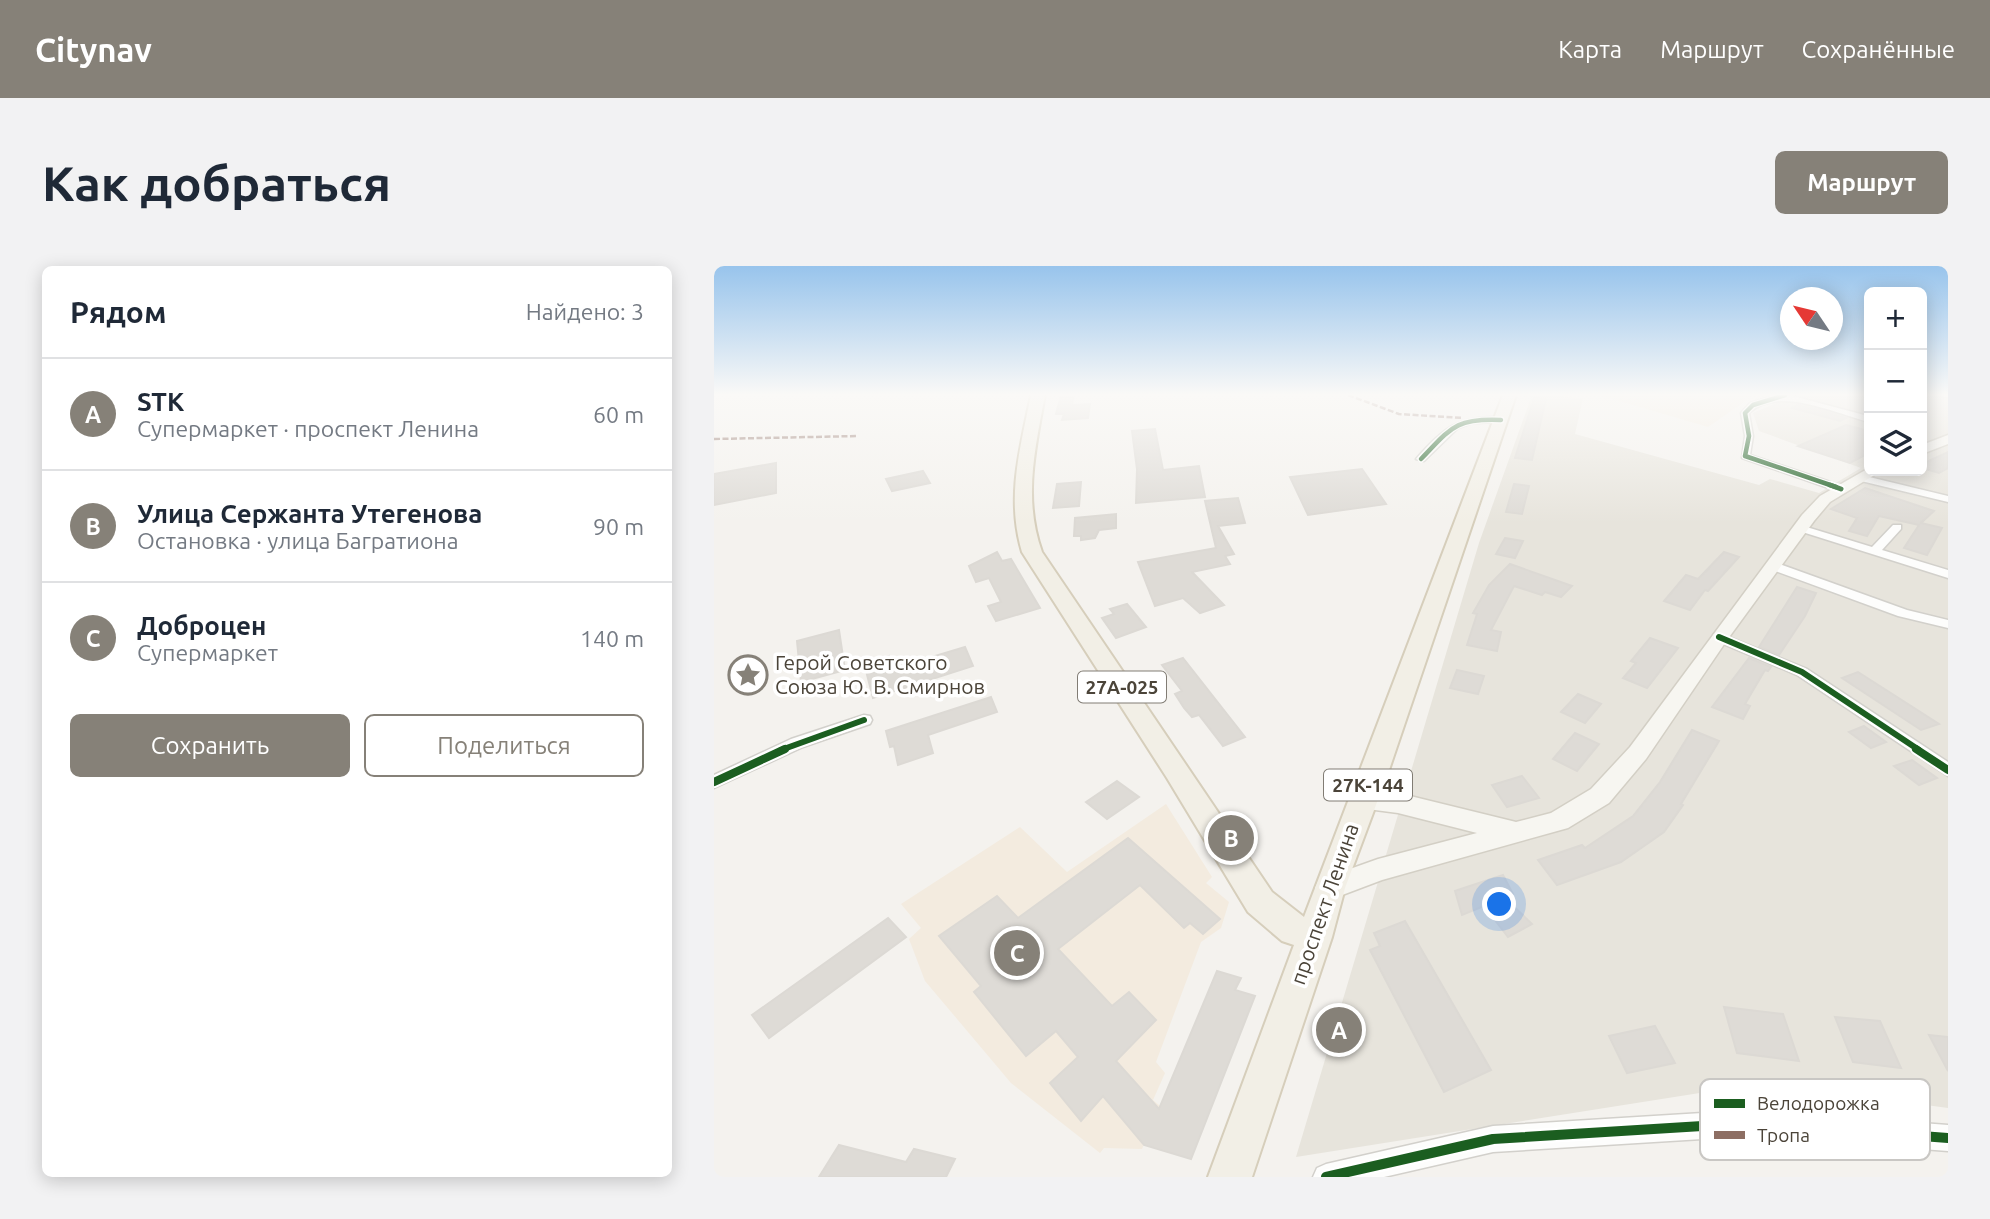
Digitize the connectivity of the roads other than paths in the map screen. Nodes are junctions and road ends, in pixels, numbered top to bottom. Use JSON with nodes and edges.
{"nodes":[{"id":1,"x":1031,"y":438,"type":"edge"},
{"id":2,"x":1444,"y":438,"type":"edge"},
{"id":3,"x":1495,"y":438,"type":"edge"},
{"id":4,"x":1749,"y":438,"type":"edge"},
{"id":5,"x":1948,"y":439,"type":"edge"},
{"id":6,"x":1927,"y":448,"type":"edge"},
{"id":7,"x":1421,"y":459,"type":"dead end"},
{"id":8,"x":1864,"y":476,"type":"edge"},
{"id":9,"x":1873,"y":476,"type":"edge"},
{"id":10,"x":1840,"y":489,"type":"junction"},
{"id":11,"x":1948,"y":499,"type":"edge"},
{"id":12,"x":1897,"y":527,"type":"dead end"},
{"id":13,"x":1800,"y":528,"type":"junction"},
{"id":14,"x":1874,"y":551,"type":"junction"},
{"id":15,"x":1774,"y":566,"type":"junction"},
{"id":16,"x":1948,"y":573,"type":"edge"},
{"id":17,"x":1948,"y":624,"type":"edge"},
{"id":18,"x":1719,"y":637,"type":"junction"},
{"id":19,"x":864,"y":720,"type":"dead end"},
{"id":20,"x":1948,"y":770,"type":"edge"},
{"id":21,"x":714,"y":782,"type":"edge"},
{"id":22,"x":1361,"y":800,"type":"junction"},
{"id":23,"x":1518,"y":833,"type":"junction"},
{"id":24,"x":1329,"y":888,"type":"junction"},
{"id":25,"x":1315,"y":937,"type":"junction"},
{"id":26,"x":1700,"y":1126,"type":"edge"},
{"id":27,"x":1930,"y":1137,"type":"edge"},
{"id":28,"x":1948,"y":1138,"type":"edge"},
{"id":29,"x":1230,"y":1177,"type":"edge"},
{"id":30,"x":1326,"y":1177,"type":"edge"}],
"edges":[{"from":1,"to":25,"type":"main road","number":"27А-025"},
{"from":2,"to":7,"type":"street"},
{"from":3,"to":22,"type":"main road","name":"проспект Ленина","number":"27К-144"},
{"from":4,"to":10,"type":"street"},
{"from":5,"to":6,"type":"main road"},
{"from":8,"to":10,"type":"main road"},
{"from":9,"to":11,"type":"street"},
{"from":10,"to":13,"type":"main road"},
{"from":12,"to":14,"type":"street"},
{"from":13,"to":14,"type":"street"},
{"from":13,"to":15,"type":"main road"},
{"from":14,"to":16,"type":"street"},
{"from":15,"to":17,"type":"street"},
{"from":15,"to":18,"type":"main road"},
{"from":18,"to":20,"type":"street"},
{"from":18,"to":23,"type":"main road"},
{"from":19,"to":21,"type":"street"},
{"from":22,"to":23,"type":"main road"},
{"from":22,"to":24,"type":"main road","name":"проспект Ленина","number":"27К-144"},
{"from":23,"to":24,"type":"main road"},
{"from":24,"to":25,"type":"main road","name":"проспект Ленина","number":"27К-144"},
{"from":25,"to":29,"type":"main road","name":"проспект Ленина","number":"27К-144"},
{"from":26,"to":30,"type":"street"},
{"from":27,"to":28,"type":"street"}]}
